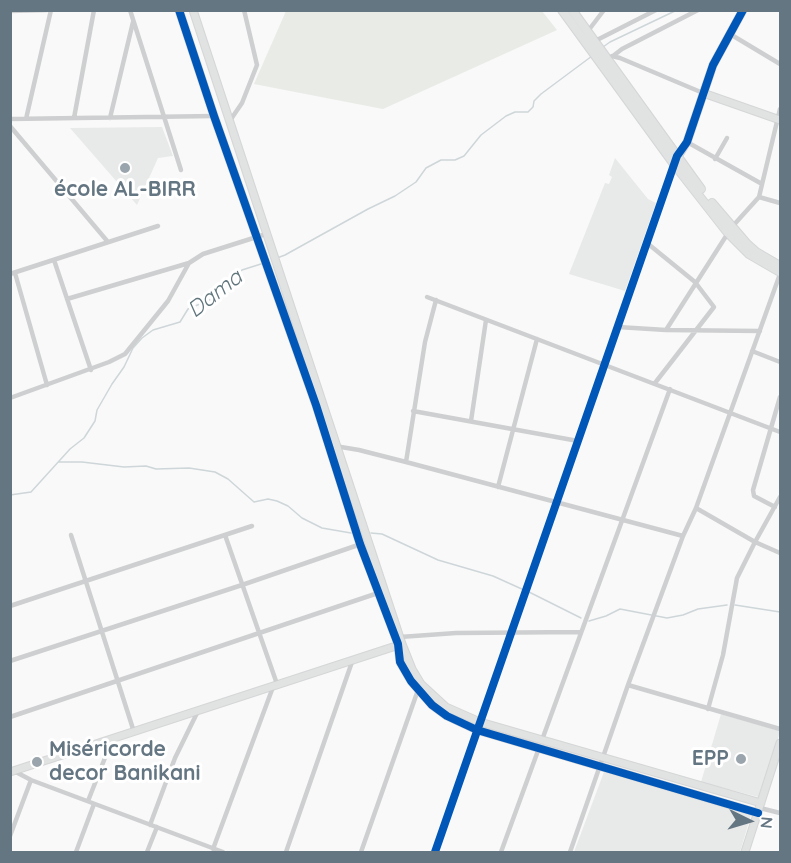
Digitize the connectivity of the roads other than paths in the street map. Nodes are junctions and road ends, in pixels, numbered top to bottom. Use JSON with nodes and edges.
{"nodes":[{"id":1,"x":49,"y":10,"type":"edge"},
{"id":2,"x":94,"y":10,"type":"edge"},
{"id":3,"x":130,"y":10,"type":"edge"},
{"id":4,"x":179,"y":10,"type":"edge"},
{"id":5,"x":193,"y":10,"type":"edge"},
{"id":6,"x":244,"y":10,"type":"edge"},
{"id":7,"x":562,"y":10,"type":"edge"},
{"id":8,"x":572,"y":10,"type":"edge"},
{"id":9,"x":604,"y":10,"type":"edge"},
{"id":10,"x":656,"y":10,"type":"edge"},
{"id":11,"x":698,"y":10,"type":"edge"},
{"id":12,"x":744,"y":10,"type":"edge"},
{"id":13,"x":10,"y":11,"type":"edge"},
{"id":14,"x":133,"y":21,"type":"junction"},
{"id":15,"x":588,"y":31,"type":"junction"},
{"id":16,"x":730,"y":34,"type":"junction"},
{"id":17,"x":596,"y":46,"type":"junction"},
{"id":18,"x":607,"y":58,"type":"junction"},
{"id":19,"x":780,"y":64,"type":"edge"},
{"id":20,"x":703,"y":93,"type":"junction"},
{"id":21,"x":780,"y":109,"type":"edge"},
{"id":22,"x":214,"y":116,"type":"junction"},
{"id":23,"x":164,"y":117,"type":"junction"},
{"id":24,"x":74,"y":118,"type":"junction"},
{"id":25,"x":110,"y":118,"type":"junction"},
{"id":26,"x":10,"y":119,"type":"edge"},
{"id":27,"x":26,"y":119,"type":"junction"},
{"id":28,"x":779,"y":119,"type":"edge"},
{"id":29,"x":229,"y":122,"type":"junction"},
{"id":30,"x":10,"y":126,"type":"edge"},
{"id":31,"x":727,"y":138,"type":"dead end"},
{"id":32,"x":687,"y":142,"type":"junction"},
{"id":33,"x":715,"y":159,"type":"junction"},
{"id":34,"x":676,"y":160,"type":"junction"},
{"id":35,"x":181,"y":170,"type":"dead end"},
{"id":36,"x":762,"y":184,"type":"junction"},
{"id":37,"x":759,"y":196,"type":"junction"},
{"id":38,"x":780,"y":203,"type":"edge"},
{"id":39,"x":158,"y":226,"type":"dead end"},
{"id":40,"x":729,"y":230,"type":"junction"},
{"id":41,"x":266,"y":234,"type":"junction"},
{"id":42,"x":257,"y":238,"type":"junction"},
{"id":43,"x":108,"y":242,"type":"junction"},
{"id":44,"x":647,"y":243,"type":"junction"},
{"id":45,"x":54,"y":260,"type":"junction"},
{"id":46,"x":189,"y":262,"type":"junction"},
{"id":47,"x":780,"y":266,"type":"edge"},
{"id":48,"x":13,"y":273,"type":"edge"},
{"id":49,"x":780,"y":273,"type":"edge"},
{"id":50,"x":695,"y":282,"type":"junction"},
{"id":51,"x":427,"y":297,"type":"dead end"},
{"id":52,"x":67,"y":299,"type":"junction"},
{"id":53,"x":436,"y":300,"type":"junction"},
{"id":54,"x":486,"y":320,"type":"junction"},
{"id":55,"x":618,"y":327,"type":"junction"},
{"id":56,"x":666,"y":330,"type":"junction"},
{"id":57,"x":694,"y":331,"type":"junction"},
{"id":58,"x":760,"y":331,"type":"junction"},
{"id":59,"x":537,"y":339,"type":"junction"},
{"id":60,"x":752,"y":351,"type":"junction"},
{"id":61,"x":780,"y":362,"type":"edge"},
{"id":62,"x":605,"y":365,"type":"junction"},
{"id":63,"x":91,"y":370,"type":"junction"},
{"id":64,"x":655,"y":383,"type":"junction"},
{"id":65,"x":47,"y":385,"type":"junction"},
{"id":66,"x":670,"y":389,"type":"junction"},
{"id":67,"x":780,"y":397,"type":"edge"},
{"id":68,"x":10,"y":398,"type":"edge"},
{"id":69,"x":413,"y":411,"type":"junction"},
{"id":70,"x":731,"y":411,"type":"junction"},
{"id":71,"x":471,"y":421,"type":"junction"},
{"id":72,"x":772,"y":428,"type":"junction"},
{"id":73,"x":514,"y":430,"type":"junction"},
{"id":74,"x":780,"y":432,"type":"edge"},
{"id":75,"x":578,"y":441,"type":"junction"},
{"id":76,"x":334,"y":447,"type":"junction"},
{"id":77,"x":406,"y":462,"type":"junction"},
{"id":78,"x":498,"y":487,"type":"junction"},
{"id":79,"x":780,"y":497,"type":"edge"},
{"id":80,"x":557,"y":502,"type":"junction"},
{"id":81,"x":775,"y":507,"type":"junction"},
{"id":82,"x":696,"y":508,"type":"junction"},
{"id":83,"x":622,"y":519,"type":"junction"},
{"id":84,"x":252,"y":526,"type":"dead end"},
{"id":85,"x":71,"y":535,"type":"dead end"},
{"id":86,"x":225,"y":536,"type":"junction"},
{"id":87,"x":683,"y":536,"type":"junction"},
{"id":88,"x":369,"y":541,"type":"junction"},
{"id":89,"x":755,"y":542,"type":"junction"},
{"id":90,"x":360,"y":544,"type":"junction"},
{"id":91,"x":780,"y":553,"type":"edge"},
{"id":92,"x":86,"y":581,"type":"junction"},
{"id":93,"x":242,"y":585,"type":"junction"},
{"id":94,"x":378,"y":593,"type":"junction"},
{"id":95,"x":10,"y":606,"type":"edge"},
{"id":96,"x":102,"y":631,"type":"junction"},
{"id":97,"x":512,"y":632,"type":"junction"},
{"id":98,"x":580,"y":632,"type":"junction"},
{"id":99,"x":259,"y":633,"type":"junction"},
{"id":100,"x":400,"y":642,"type":"junction"},
{"id":101,"x":353,"y":659,"type":"junction"},
{"id":102,"x":10,"y":661,"type":"edge"},
{"id":103,"x":118,"y":681,"type":"junction"},
{"id":104,"x":628,"y":685,"type":"junction"},
{"id":105,"x":275,"y":686,"type":"junction"},
{"id":106,"x":418,"y":690,"type":"junction"},
{"id":107,"x":708,"y":709,"type":"junction"},
{"id":108,"x":198,"y":711,"type":"junction"},
{"id":109,"x":10,"y":717,"type":"edge"},
{"id":110,"x":479,"y":726,"type":"junction"},
{"id":111,"x":780,"y":729,"type":"edge"},
{"id":112,"x":134,"y":732,"type":"junction"},
{"id":113,"x":112,"y":740,"type":"junction"},
{"id":114,"x":541,"y":743,"type":"junction"},
{"id":115,"x":780,"y":743,"type":"edge"},
{"id":116,"x":603,"y":761,"type":"junction"},
{"id":117,"x":12,"y":772,"type":"edge"},
{"id":118,"x":31,"y":780,"type":"junction"},
{"id":119,"x":91,"y":802,"type":"junction"},
{"id":120,"x":759,"y":808,"type":"junction"},
{"id":121,"x":780,"y":813,"type":"edge"},
{"id":122,"x":150,"y":825,"type":"junction"},
{"id":123,"x":157,"y":827,"type":"junction"},
{"id":124,"x":10,"y":836,"type":"edge"},
{"id":125,"x":218,"y":851,"type":"edge"},
{"id":126,"x":76,"y":852,"type":"edge"},
{"id":127,"x":147,"y":852,"type":"edge"},
{"id":128,"x":286,"y":852,"type":"edge"},
{"id":129,"x":361,"y":852,"type":"edge"},
{"id":130,"x":435,"y":852,"type":"edge"},
{"id":131,"x":501,"y":852,"type":"edge"},
{"id":132,"x":570,"y":852,"type":"edge"},
{"id":133,"x":746,"y":852,"type":"edge"}],
"edges":[{"from":1,"to":13,"type":"street"},
{"from":1,"to":27,"type":"street"},
{"from":2,"to":24,"type":"street"},
{"from":3,"to":14,"type":"street"},
{"from":4,"to":22,"type":"street"},
{"from":5,"to":29,"type":"street"},
{"from":6,"to":29,"type":"street"},
{"from":7,"to":17,"type":"main road"},
{"from":8,"to":15,"type":"main road"},
{"from":9,"to":15,"type":"street"},
{"from":10,"to":17,"type":"street"},
{"from":11,"to":18,"type":"street"},
{"from":12,"to":16,"type":"street"},
{"from":14,"to":23,"type":"street"},
{"from":14,"to":25,"type":"street"},
{"from":15,"to":17,"type":"main road"},
{"from":16,"to":19,"type":"street"},
{"from":16,"to":20,"type":"street"},
{"from":17,"to":18,"type":"main road"},
{"from":18,"to":20,"type":"street"},
{"from":18,"to":34,"type":"main road"},
{"from":20,"to":28,"type":"street"},
{"from":20,"to":32,"type":"street"},
{"from":21,"to":28,"type":"street"},
{"from":22,"to":23,"type":"street"},
{"from":22,"to":42,"type":"street"},
{"from":23,"to":25,"type":"street"},
{"from":23,"to":35,"type":"street"},
{"from":24,"to":25,"type":"street"},
{"from":24,"to":27,"type":"street"},
{"from":26,"to":27,"type":"street"},
{"from":28,"to":36,"type":"street"},
{"from":29,"to":41,"type":"street"},
{"from":30,"to":43,"type":"street"},
{"from":31,"to":33,"type":"street"},
{"from":32,"to":33,"type":"street"},
{"from":32,"to":34,"type":"street"},
{"from":33,"to":36,"type":"street"},
{"from":34,"to":40,"type":"main road"},
{"from":34,"to":44,"type":"street"},
{"from":36,"to":37,"type":"street"},
{"from":37,"to":38,"type":"street"},
{"from":37,"to":40,"type":"street"},
{"from":39,"to":43,"type":"street"},
{"from":40,"to":47,"type":"main road"},
{"from":40,"to":49,"type":"main road"},
{"from":40,"to":50,"type":"street"},
{"from":41,"to":42,"type":"street"},
{"from":41,"to":76,"type":"street"},
{"from":42,"to":46,"type":"street"},
{"from":42,"to":76,"type":"street"},
{"from":43,"to":45,"type":"street"},
{"from":44,"to":50,"type":"street"},
{"from":44,"to":55,"type":"street"},
{"from":45,"to":48,"type":"street"},
{"from":45,"to":52,"type":"street"},
{"from":46,"to":52,"type":"street"},
{"from":46,"to":63,"type":"street"},
{"from":48,"to":65,"type":"street"},
{"from":49,"to":58,"type":"street"},
{"from":50,"to":56,"type":"street"},
{"from":50,"to":57,"type":"street"},
{"from":51,"to":53,"type":"street"},
{"from":52,"to":63,"type":"street"},
{"from":53,"to":54,"type":"street"},
{"from":53,"to":69,"type":"street"},
{"from":54,"to":59,"type":"street"},
{"from":54,"to":71,"type":"street"},
{"from":55,"to":56,"type":"street"},
{"from":55,"to":62,"type":"street"},
{"from":56,"to":57,"type":"street"},
{"from":57,"to":58,"type":"street"},
{"from":57,"to":64,"type":"street"},
{"from":58,"to":60,"type":"street"},
{"from":59,"to":62,"type":"street"},
{"from":59,"to":73,"type":"street"},
{"from":60,"to":61,"type":"street"},
{"from":60,"to":70,"type":"street"},
{"from":62,"to":64,"type":"street"},
{"from":62,"to":75,"type":"street"},
{"from":63,"to":65,"type":"street"},
{"from":64,"to":66,"type":"street"},
{"from":65,"to":68,"type":"street"},
{"from":66,"to":70,"type":"street"},
{"from":66,"to":83,"type":"street"},
{"from":67,"to":72,"type":"street"},
{"from":69,"to":71,"type":"street"},
{"from":69,"to":77,"type":"street"},
{"from":70,"to":72,"type":"street"},
{"from":70,"to":82,"type":"street"},
{"from":71,"to":73,"type":"street"},
{"from":72,"to":74,"type":"street"},
{"from":72,"to":81,"type":"street"},
{"from":73,"to":75,"type":"street"},
{"from":73,"to":78,"type":"street"},
{"from":75,"to":80,"type":"street"},
{"from":76,"to":77,"type":"street"},
{"from":76,"to":88,"type":"street"},
{"from":76,"to":90,"type":"street"},
{"from":77,"to":78,"type":"street"},
{"from":78,"to":80,"type":"street"},
{"from":79,"to":81,"type":"street"},
{"from":80,"to":83,"type":"street"},
{"from":80,"to":97,"type":"street"},
{"from":81,"to":89,"type":"street"},
{"from":82,"to":87,"type":"street"},
{"from":82,"to":89,"type":"street"},
{"from":83,"to":87,"type":"street"},
{"from":83,"to":98,"type":"street"},
{"from":84,"to":86,"type":"street"},
{"from":85,"to":92,"type":"street"},
{"from":86,"to":92,"type":"street"},
{"from":86,"to":93,"type":"street"},
{"from":87,"to":104,"type":"street"},
{"from":88,"to":90,"type":"street"},
{"from":88,"to":100,"type":"street"},
{"from":89,"to":91,"type":"street"},
{"from":89,"to":107,"type":"street"},
{"from":90,"to":93,"type":"street"},
{"from":90,"to":94,"type":"street"},
{"from":92,"to":95,"type":"street"},
{"from":92,"to":96,"type":"street"},
{"from":93,"to":96,"type":"street"},
{"from":93,"to":99,"type":"street"},
{"from":94,"to":99,"type":"street"},
{"from":94,"to":100,"type":"street"},
{"from":96,"to":102,"type":"street"},
{"from":96,"to":103,"type":"street"},
{"from":97,"to":98,"type":"street"},
{"from":97,"to":100,"type":"street"},
{"from":97,"to":110,"type":"street"},
{"from":98,"to":114,"type":"street"},
{"from":99,"to":103,"type":"street"},
{"from":99,"to":105,"type":"street"},
{"from":100,"to":101,"type":"street"},
{"from":100,"to":106,"type":"street"},
{"from":100,"to":110,"type":"street"},
{"from":101,"to":105,"type":"street"},
{"from":101,"to":128,"type":"street"},
{"from":103,"to":109,"type":"street"},
{"from":103,"to":112,"type":"street"},
{"from":104,"to":107,"type":"street"},
{"from":104,"to":116,"type":"street"},
{"from":105,"to":108,"type":"street"},
{"from":105,"to":125,"type":"street"},
{"from":106,"to":110,"type":"street"},
{"from":106,"to":129,"type":"street"},
{"from":107,"to":111,"type":"street"},
{"from":108,"to":112,"type":"street"},
{"from":108,"to":122,"type":"street"},
{"from":110,"to":114,"type":"street"},
{"from":110,"to":130,"type":"street"},
{"from":112,"to":113,"type":"street"},
{"from":113,"to":117,"type":"street"},
{"from":113,"to":119,"type":"street"},
{"from":114,"to":116,"type":"street"},
{"from":114,"to":131,"type":"street"},
{"from":115,"to":120,"type":"street"},
{"from":116,"to":120,"type":"street"},
{"from":116,"to":132,"type":"street"},
{"from":117,"to":118,"type":"street"},
{"from":118,"to":119,"type":"street"},
{"from":118,"to":124,"type":"street"},
{"from":119,"to":122,"type":"street"},
{"from":119,"to":126,"type":"street"},
{"from":120,"to":121,"type":"street"},
{"from":120,"to":133,"type":"street"},
{"from":122,"to":123,"type":"street"},
{"from":123,"to":125,"type":"street"},
{"from":123,"to":127,"type":"street"}]}
